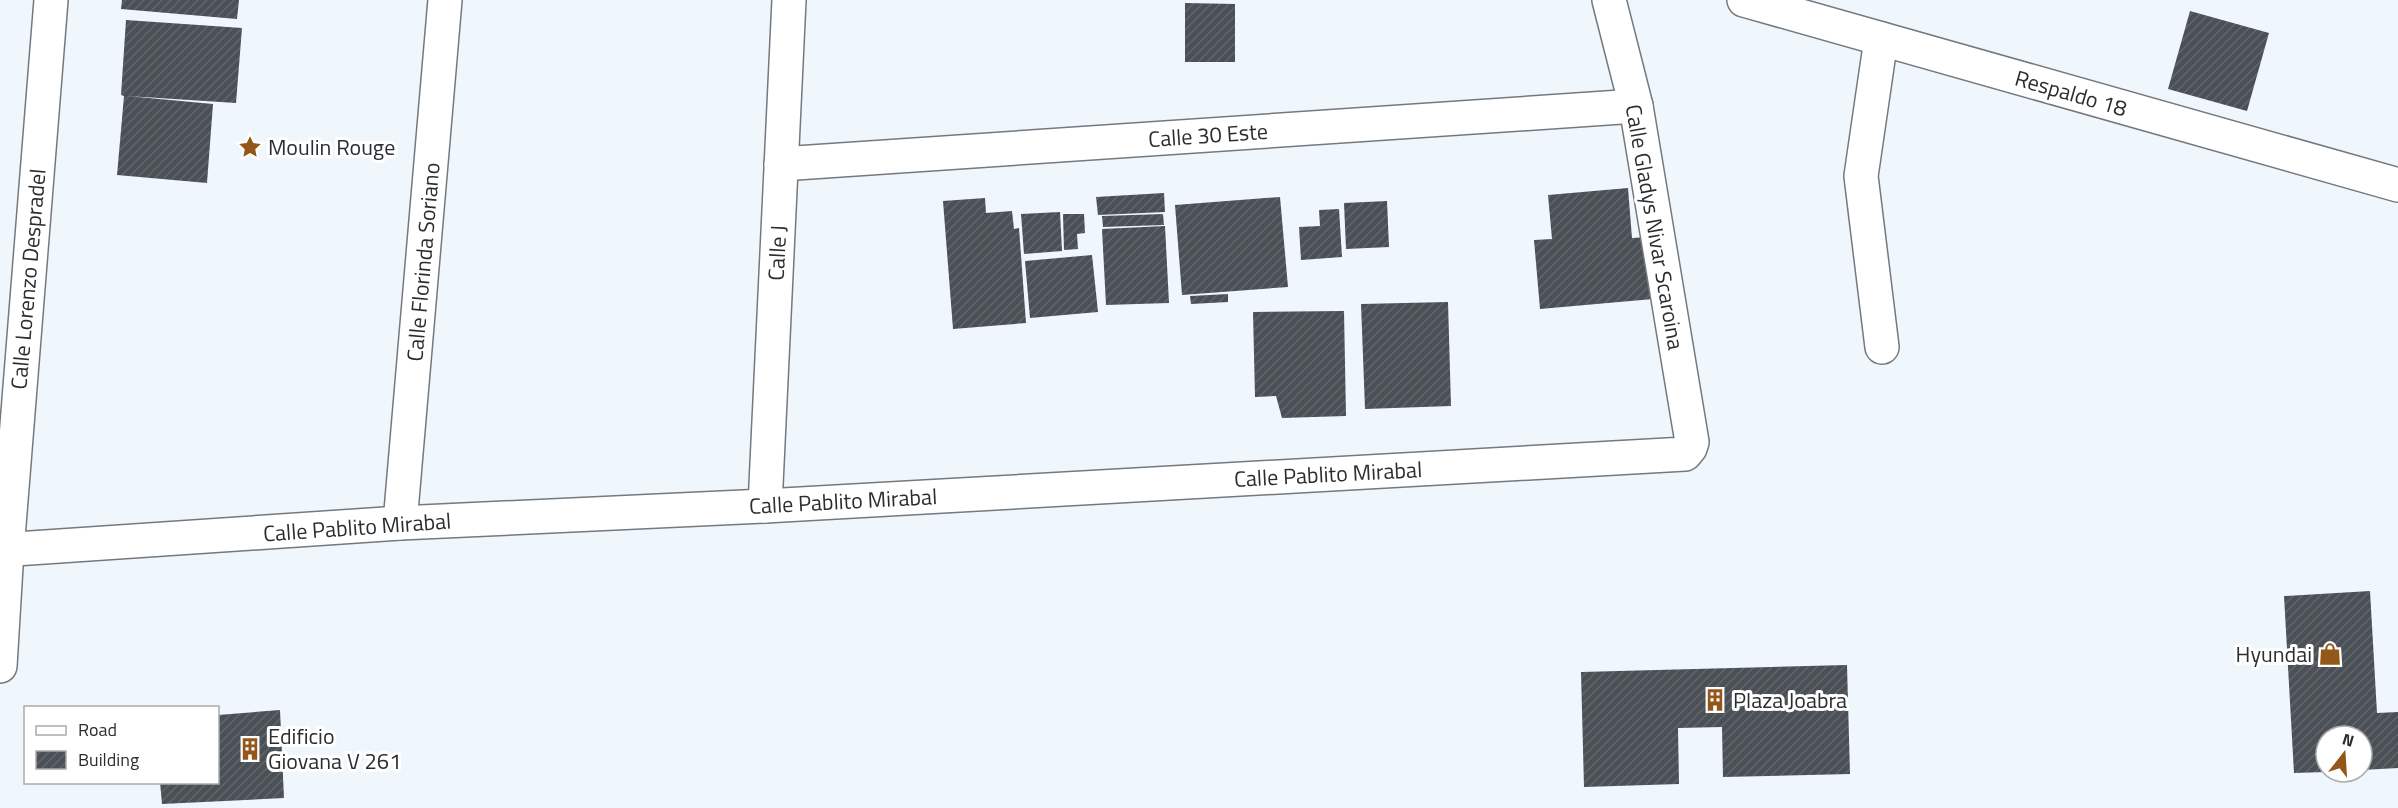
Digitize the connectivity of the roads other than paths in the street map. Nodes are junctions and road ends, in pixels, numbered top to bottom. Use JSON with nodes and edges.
{"nodes":[{"id":1,"x":51,"y":0,"type":"edge"},
{"id":2,"x":445,"y":0,"type":"edge"},
{"id":3,"x":789,"y":0,"type":"edge"},
{"id":4,"x":1609,"y":0,"type":"edge"},
{"id":5,"x":1744,"y":0,"type":"edge"},
{"id":6,"x":1881,"y":39,"type":"junction"},
{"id":7,"x":1635,"y":106,"type":"junction"},
{"id":8,"x":781,"y":164,"type":"junction"},
{"id":9,"x":2398,"y":185,"type":"edge"},
{"id":10,"x":1882,"y":347,"type":"dead end"},
{"id":11,"x":1685,"y":454,"type":"joint"},
{"id":12,"x":765,"y":506,"type":"junction"},
{"id":13,"x":400,"y":523,"type":"junction"},
{"id":14,"x":3,"y":550,"type":"edge"},
{"id":15,"x":0,"y":666,"type":"edge"}],
"edges":[{"from":1,"to":14,"type":"street","name":"Calle Lorenzo Despradel"},
{"from":2,"to":13,"type":"street","name":"Calle Florinda Soriano"},
{"from":3,"to":8,"type":"street","name":"Calle J"},
{"from":4,"to":7,"type":"street","name":"Calle Gladys Nivar Scaroina"},
{"from":5,"to":6,"type":"street","name":"Respaldo 18"},
{"from":6,"to":9,"type":"street","name":"Respaldo 18"},
{"from":6,"to":10,"type":"street"},
{"from":7,"to":8,"type":"street","name":"Calle 30 Este"},
{"from":7,"to":11,"type":"street","name":"Calle Gladys Nivar Scaroina"},
{"from":8,"to":12,"type":"street","name":"Calle J"},
{"from":11,"to":12,"type":"street","name":"Calle Pablito Mirabal"},
{"from":12,"to":13,"type":"street","name":"Calle Pablito Mirabal"},
{"from":13,"to":14,"type":"street","name":"Calle Pablito Mirabal"},
{"from":14,"to":15,"type":"street","name":"Calle Lorenzo Despradel"}]}
